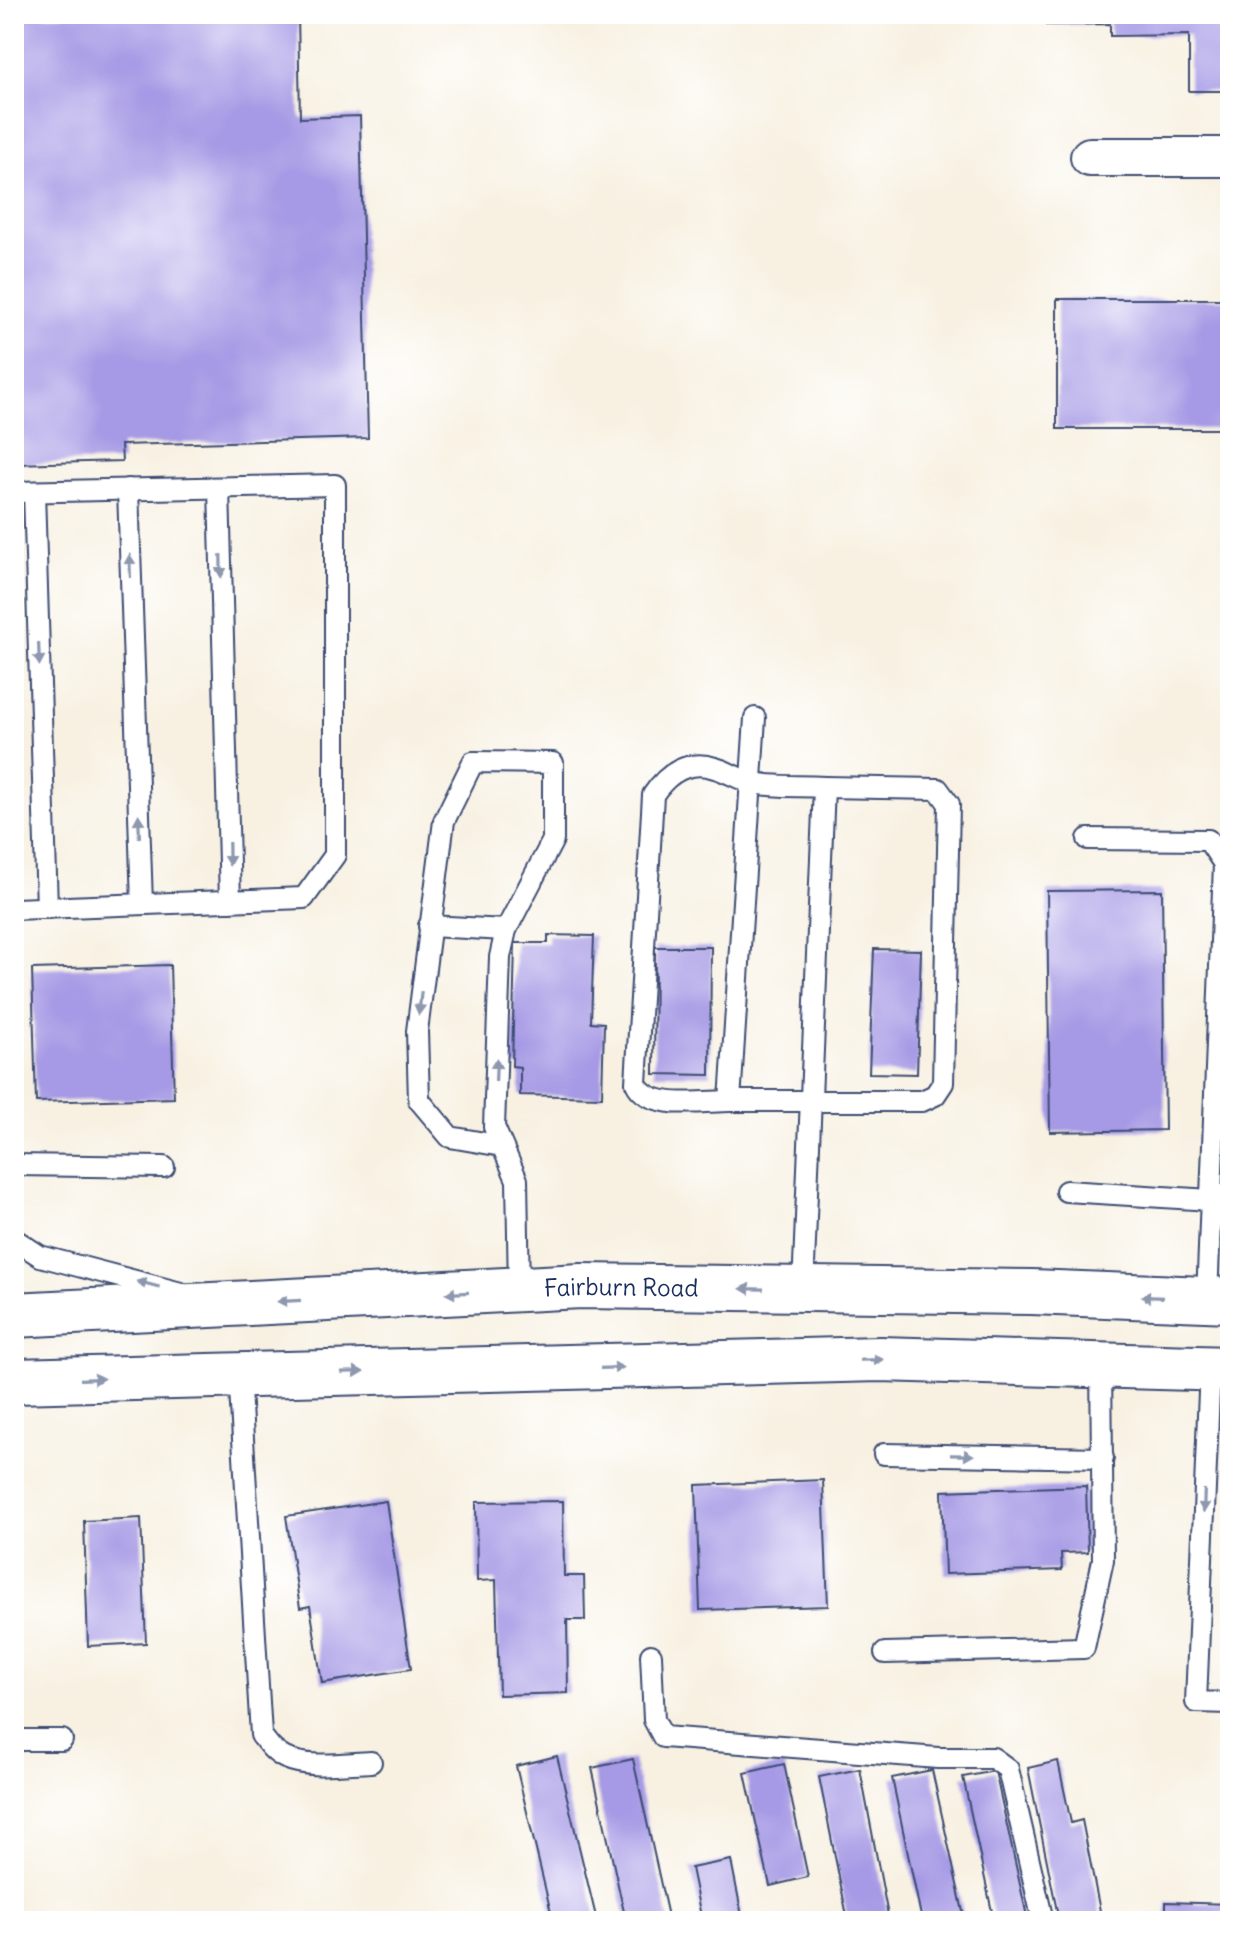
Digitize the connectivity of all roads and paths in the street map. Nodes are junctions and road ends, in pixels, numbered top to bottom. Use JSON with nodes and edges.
{"nodes":[{"id":1,"x":1090,"y":157,"type":"dead end"},
{"id":2,"x":1230,"y":157,"type":"edge"},
{"id":3,"x":219,"y":488,"type":"junction"},
{"id":4,"x":128,"y":489,"type":"junction"},
{"id":5,"x":24,"y":492,"type":"edge"},
{"id":6,"x":755,"y":718,"type":"dead end"},
{"id":7,"x":751,"y":782,"type":"junction"},
{"id":8,"x":824,"y":787,"type":"junction"},
{"id":9,"x":1088,"y":839,"type":"dead end"},
{"id":10,"x":230,"y":901,"type":"junction"},
{"id":11,"x":142,"y":904,"type":"junction"},
{"id":12,"x":47,"y":908,"type":"junction"},
{"id":13,"x":14,"y":909,"type":"edge"},
{"id":14,"x":429,"y":926,"type":"junction"},
{"id":15,"x":506,"y":930,"type":"junction"},
{"id":16,"x":730,"y":1101,"type":"junction"},
{"id":17,"x":811,"y":1103,"type":"junction"},
{"id":18,"x":502,"y":1146,"type":"junction"},
{"id":19,"x":14,"y":1165,"type":"edge"},
{"id":20,"x":164,"y":1167,"type":"dead end"},
{"id":21,"x":1066,"y":1191,"type":"dead end"},
{"id":22,"x":1220,"y":1196,"type":"edge"},
{"id":23,"x":14,"y":1239,"type":"edge"},
{"id":24,"x":803,"y":1289,"type":"junction"},
{"id":25,"x":519,"y":1290,"type":"junction"},
{"id":26,"x":1219,"y":1299,"type":"edge"},
{"id":27,"x":224,"y":1305,"type":"junction"},
{"id":28,"x":14,"y":1315,"type":"edge"},
{"id":29,"x":1101,"y":1364,"type":"junction"},
{"id":30,"x":1220,"y":1368,"type":"edge"},
{"id":31,"x":239,"y":1373,"type":"junction"},
{"id":32,"x":14,"y":1381,"type":"edge"},
{"id":33,"x":884,"y":1454,"type":"dead end"},
{"id":34,"x":1103,"y":1458,"type":"junction"},
{"id":35,"x":885,"y":1653,"type":"dead end"},
{"id":36,"x":651,"y":1655,"type":"dead end"},
{"id":37,"x":1230,"y":1703,"type":"edge"},
{"id":38,"x":14,"y":1740,"type":"edge"},
{"id":39,"x":62,"y":1740,"type":"dead end"},
{"id":40,"x":371,"y":1762,"type":"dead end"},
{"id":41,"x":1043,"y":1921,"type":"edge"}],
"edges":[{"from":1,"to":2,"type":"street"},
{"from":3,"to":4,"type":"lane"},
{"from":3,"to":10,"type":"lane","one_way":true},
{"from":3,"to":10,"type":"lane"},
{"from":4,"to":5,"type":"lane"},
{"from":11,"to":4,"type":"lane","one_way":true},
{"from":5,"to":12,"type":"lane","one_way":true},
{"from":6,"to":7,"type":"lane"},
{"from":7,"to":8,"type":"lane"},
{"from":7,"to":16,"type":"lane"},
{"from":7,"to":16,"type":"lane"},
{"from":8,"to":17,"type":"lane"},
{"from":8,"to":17,"type":"lane"},
{"from":9,"to":22,"type":"lane"},
{"from":10,"to":11,"type":"lane"},
{"from":11,"to":12,"type":"lane"},
{"from":12,"to":13,"type":"lane"},
{"from":14,"to":15,"type":"lane"},
{"from":14,"to":15,"type":"lane"},
{"from":14,"to":18,"type":"lane","one_way":true},
{"from":18,"to":15,"type":"lane","one_way":true},
{"from":16,"to":17,"type":"lane"},
{"from":17,"to":24,"type":"lane"},
{"from":18,"to":25,"type":"lane"},
{"from":19,"to":20,"type":"lane"},
{"from":21,"to":22,"type":"lane"},
{"from":22,"to":26,"type":"lane"},
{"from":27,"to":23,"type":"lane","one_way":true},
{"from":24,"to":25,"type":"main road","name":"Fairburn Road","one_way":true},
{"from":26,"to":24,"type":"main road","name":"Fairburn Road","one_way":true},
{"from":25,"to":27,"type":"main road","name":"Fairburn Road","one_way":true},
{"from":27,"to":28,"type":"main road","name":"Fairburn Road"},
{"from":29,"to":30,"type":"main road"},
{"from":31,"to":29,"type":"main road","one_way":true},
{"from":29,"to":34,"type":"lane"},
{"from":30,"to":37,"type":"lane","one_way":true},
{"from":32,"to":31,"type":"main road","one_way":true},
{"from":31,"to":40,"type":"lane"},
{"from":33,"to":34,"type":"lane","one_way":true},
{"from":34,"to":35,"type":"lane"},
{"from":36,"to":41,"type":"lane"},
{"from":38,"to":39,"type":"lane"}]}
